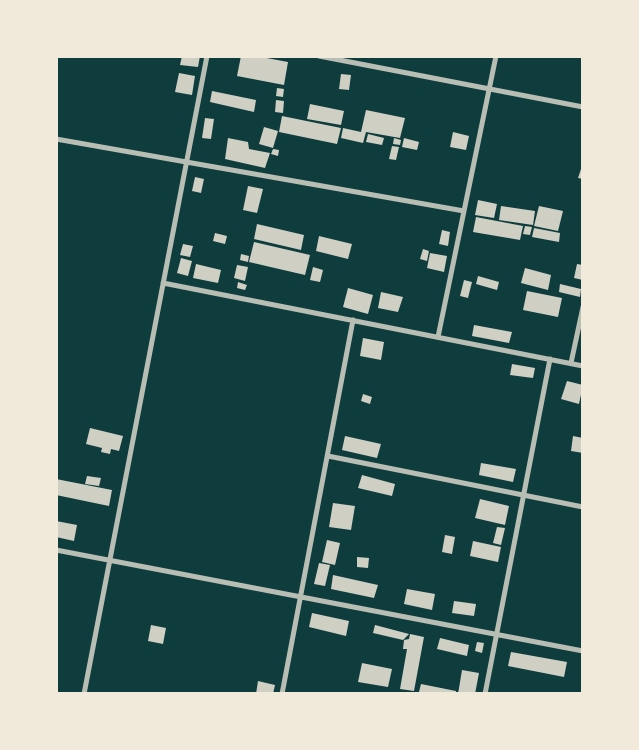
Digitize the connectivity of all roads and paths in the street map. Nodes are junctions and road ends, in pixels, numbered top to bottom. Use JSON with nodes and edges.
{"nodes":[{"id":1,"x":207,"y":56,"type":"edge"},
{"id":2,"x":319,"y":56,"type":"edge"},
{"id":3,"x":496,"y":56,"type":"edge"},
{"id":4,"x":350,"y":59,"type":"edge"},
{"id":5,"x":489,"y":89,"type":"junction"},
{"id":6,"x":583,"y":107,"type":"edge"},
{"id":7,"x":56,"y":139,"type":"edge"},
{"id":8,"x":187,"y":162,"type":"junction"},
{"id":9,"x":464,"y":210,"type":"junction"},
{"id":10,"x":163,"y":283,"type":"junction"},
{"id":11,"x":583,"y":307,"type":"edge"},
{"id":12,"x":353,"y":320,"type":"junction"},
{"id":13,"x":438,"y":337,"type":"junction"},
{"id":14,"x":550,"y":359,"type":"junction"},
{"id":15,"x":571,"y":363,"type":"junction"},
{"id":16,"x":583,"y":366,"type":"edge"},
{"id":17,"x":328,"y":456,"type":"junction"},
{"id":18,"x":524,"y":495,"type":"junction"},
{"id":19,"x":583,"y":507,"type":"edge"},
{"id":20,"x":56,"y":550,"type":"edge"},
{"id":21,"x":110,"y":561,"type":"junction"},
{"id":22,"x":300,"y":597,"type":"junction"},
{"id":23,"x":496,"y":635,"type":"junction"},
{"id":24,"x":583,"y":651,"type":"edge"},
{"id":25,"x":84,"y":694,"type":"edge"},
{"id":26,"x":282,"y":694,"type":"edge"},
{"id":27,"x":485,"y":694,"type":"edge"}],
"edges":[{"from":1,"to":8,"type":"street"},
{"from":2,"to":4,"type":"street"},
{"from":3,"to":5,"type":"street"},
{"from":4,"to":5,"type":"street"},
{"from":5,"to":6,"type":"street"},
{"from":5,"to":9,"type":"street"},
{"from":7,"to":8,"type":"street"},
{"from":8,"to":9,"type":"street"},
{"from":8,"to":10,"type":"street"},
{"from":9,"to":13,"type":"street"},
{"from":10,"to":12,"type":"street"},
{"from":10,"to":21,"type":"street"},
{"from":11,"to":15,"type":"street"},
{"from":12,"to":13,"type":"street"},
{"from":12,"to":17,"type":"street"},
{"from":13,"to":14,"type":"street"},
{"from":14,"to":15,"type":"street"},
{"from":14,"to":18,"type":"street"},
{"from":15,"to":16,"type":"street"},
{"from":17,"to":18,"type":"street"},
{"from":17,"to":22,"type":"street"},
{"from":18,"to":19,"type":"street"},
{"from":18,"to":23,"type":"street"},
{"from":20,"to":21,"type":"street"},
{"from":21,"to":22,"type":"street"},
{"from":21,"to":25,"type":"street"},
{"from":22,"to":23,"type":"street"},
{"from":22,"to":26,"type":"street"},
{"from":23,"to":24,"type":"street"},
{"from":23,"to":27,"type":"street"}]}
